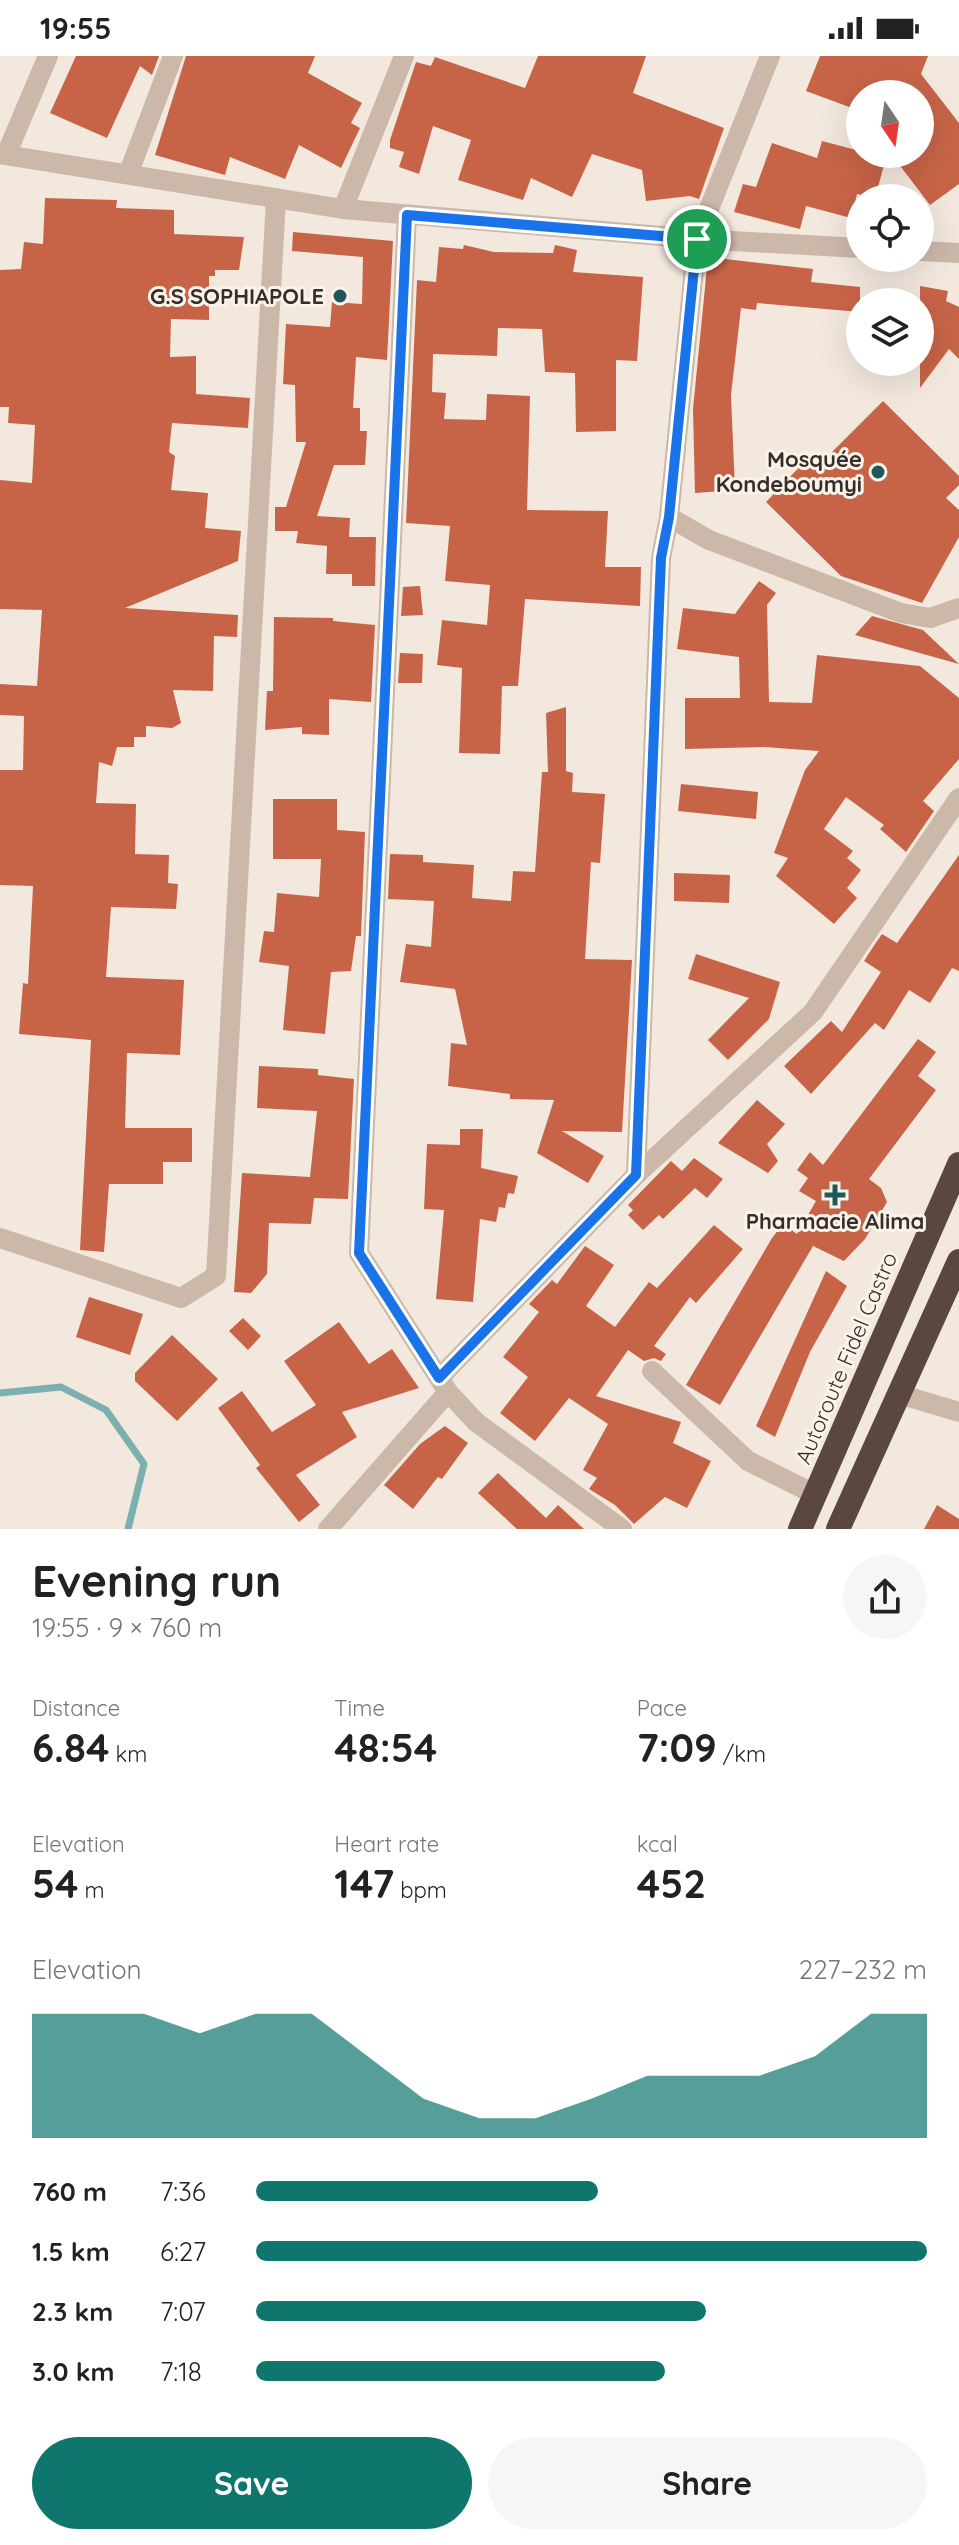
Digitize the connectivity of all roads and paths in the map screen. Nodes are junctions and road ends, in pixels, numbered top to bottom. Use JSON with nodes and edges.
{"nodes":[{"id":1,"x":48,"y":56,"type":"edge"},
{"id":2,"x":173,"y":56,"type":"edge"},
{"id":3,"x":404,"y":56,"type":"edge"},
{"id":4,"x":770,"y":56,"type":"edge"},
{"id":5,"x":3,"y":154,"type":"edge"},
{"id":6,"x":129,"y":172,"type":"junction"},
{"id":7,"x":276,"y":199,"type":"junction"},
{"id":8,"x":343,"y":209,"type":"junction"},
{"id":9,"x":407,"y":215,"type":"junction"},
{"id":10,"x":697,"y":239,"type":"junction"},
{"id":11,"x":846,"y":247,"type":"edge"},
{"id":12,"x":934,"y":252,"type":"edge"},
{"id":13,"x":959,"y":253,"type":"edge"},
{"id":14,"x":669,"y":517,"type":"junction"},
{"id":15,"x":959,"y":608,"type":"edge"},
{"id":16,"x":959,"y":798,"type":"edge"},
{"id":17,"x":959,"y":1164,"type":"edge"},
{"id":18,"x":636,"y":1175,"type":"junction"},
{"id":19,"x":0,"y":1238,"type":"edge"},
{"id":20,"x":959,"y":1261,"type":"edge"},
{"id":21,"x":652,"y":1371,"type":"dead end"},
{"id":22,"x":443,"y":1385,"type":"junction"},
{"id":23,"x":899,"y":1394,"type":"junction"},
{"id":24,"x":959,"y":1412,"type":"edge"},
{"id":25,"x":816,"y":1495,"type":"junction"},
{"id":26,"x":328,"y":1529,"type":"edge"},
{"id":27,"x":622,"y":1529,"type":"edge"},
{"id":28,"x":800,"y":1529,"type":"edge"},
{"id":29,"x":838,"y":1529,"type":"edge"}],
"edges":[{"from":1,"to":5,"type":"street"},
{"from":2,"to":6,"type":"street"},
{"from":3,"to":8,"type":"street"},
{"from":4,"to":10,"type":"street"},
{"from":5,"to":6,"type":"street"},
{"from":6,"to":7,"type":"street"},
{"from":7,"to":8,"type":"street"},
{"from":7,"to":19,"type":"street"},
{"from":8,"to":9,"type":"street"},
{"from":9,"to":10,"type":"street"},
{"from":9,"to":22,"type":"street"},
{"from":10,"to":11,"type":"street"},
{"from":10,"to":14,"type":"street"},
{"from":12,"to":13,"type":"street"},
{"from":14,"to":15,"type":"street"},
{"from":14,"to":18,"type":"street"},
{"from":16,"to":18,"type":"street"},
{"from":17,"to":25,"type":"highway","name":"Autoroute Fidel Castro"},
{"from":18,"to":22,"type":"street"},
{"from":20,"to":23,"type":"highway"},
{"from":21,"to":25,"type":"street"},
{"from":22,"to":26,"type":"street"},
{"from":22,"to":27,"type":"street"},
{"from":23,"to":24,"type":"street"},
{"from":23,"to":29,"type":"highway"},
{"from":25,"to":28,"type":"highway","name":"Autoroute Fidel Castro"}]}
